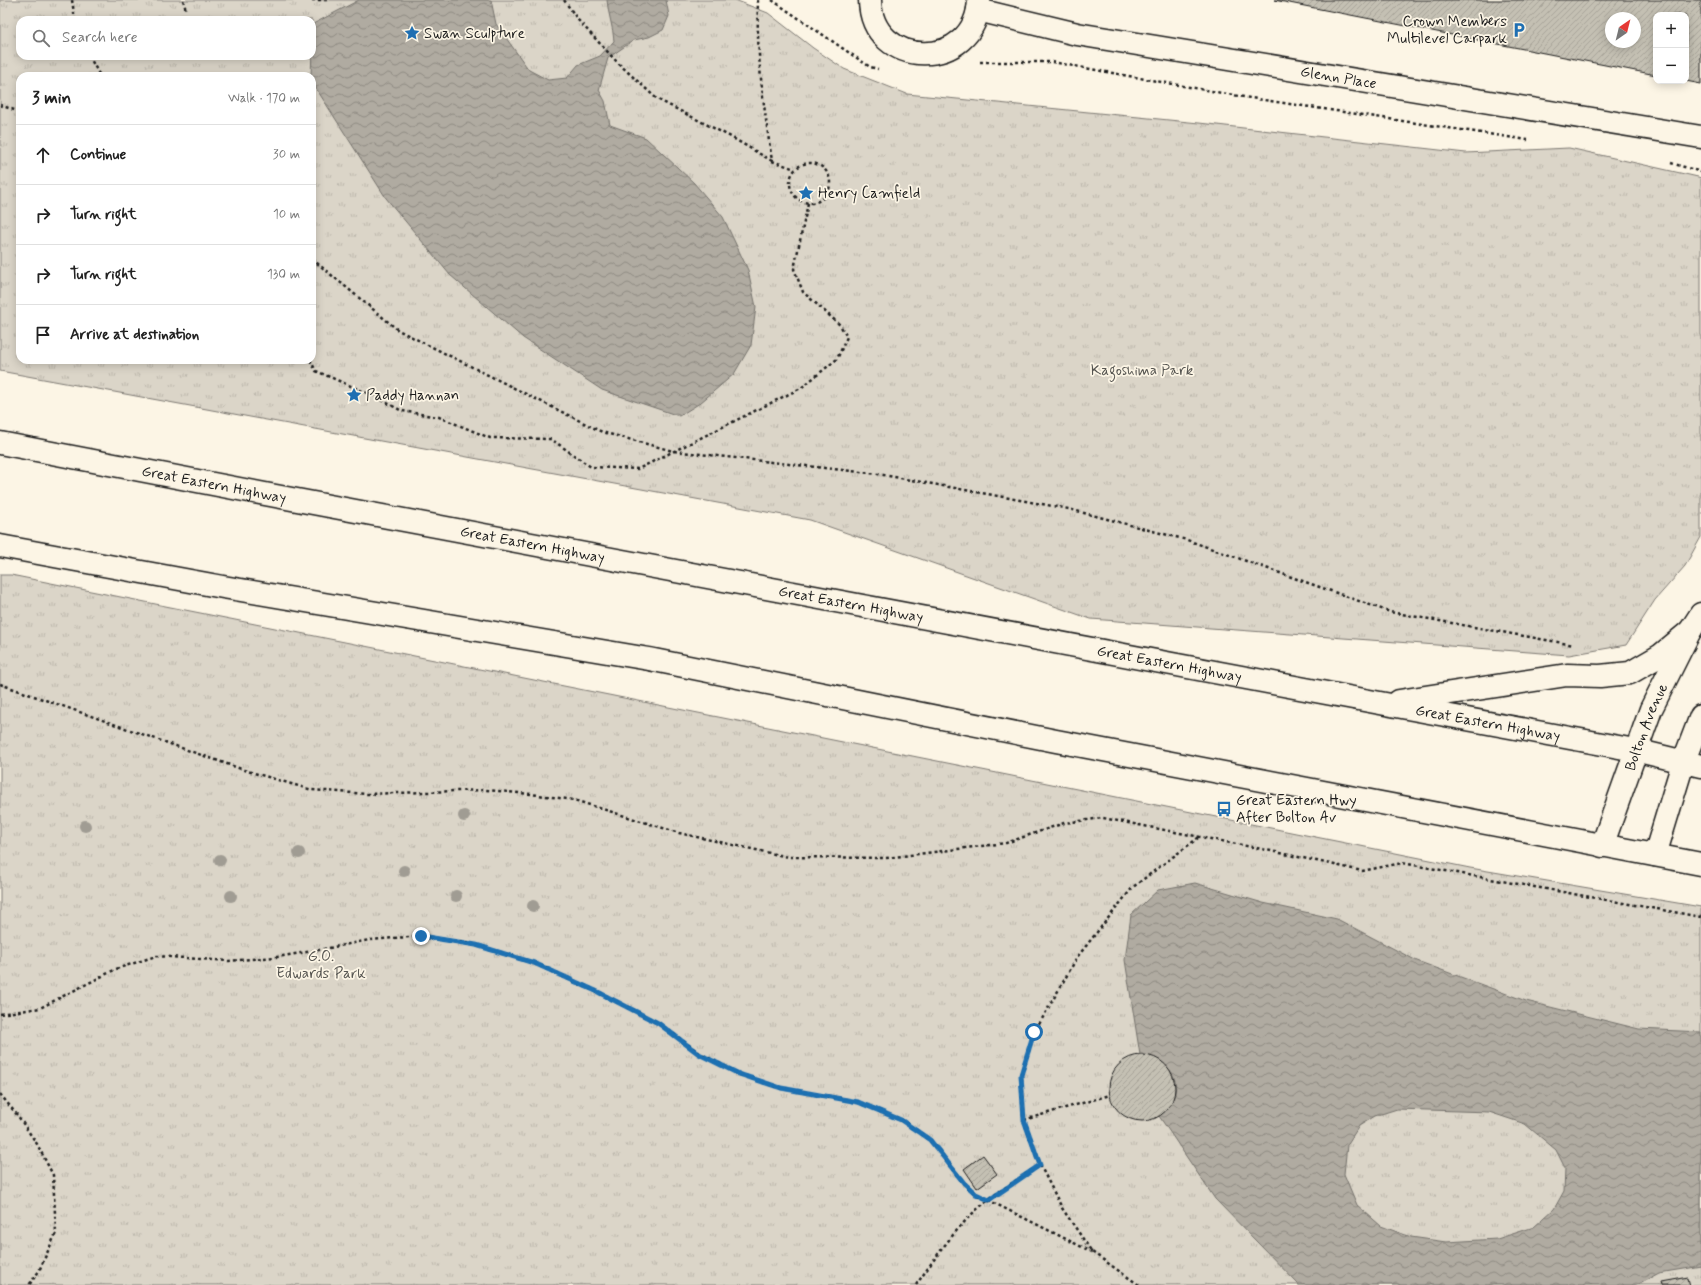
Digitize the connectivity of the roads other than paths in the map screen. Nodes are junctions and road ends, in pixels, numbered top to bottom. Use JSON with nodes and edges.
{"nodes":[{"id":1,"x":868,"y":1,"type":"edge"},
{"id":2,"x":979,"y":5,"type":"edge"},
{"id":3,"x":1701,"y":136,"type":"edge"},
{"id":4,"x":0,"y":443,"type":"edge"},
{"id":5,"x":0,"y":546,"type":"edge"},
{"id":6,"x":1696,"y":623,"type":"edge"},
{"id":7,"x":1380,"y":703,"type":"junction"},
{"id":8,"x":1701,"y":716,"type":"edge"},
{"id":9,"x":1635,"y":750,"type":"junction"},
{"id":10,"x":1692,"y":764,"type":"edge"},
{"id":11,"x":1602,"y":846,"type":"junction"},
{"id":12,"x":1655,"y":855,"type":"junction"},
{"id":13,"x":1701,"y":864,"type":"edge"}],
"edges":[{"from":1,"to":2,"type":"main road"},
{"from":2,"to":3,"type":"main road","name":"Glenn Place"},
{"from":4,"to":7,"type":"main road","name":"Great Eastern Highway"},
{"from":5,"to":11,"type":"main road"},
{"from":6,"to":7,"type":"main road"},
{"from":6,"to":9,"type":"main road","name":"Bolton Avenue"},
{"from":7,"to":9,"type":"main road","name":"Great Eastern Highway"},
{"from":8,"to":10,"type":"main road"},
{"from":9,"to":10,"type":"main road","name":"Great Eastern Highway"},
{"from":9,"to":11,"type":"main road","name":"Bolton Avenue"},
{"from":10,"to":12,"type":"main road"},
{"from":11,"to":12,"type":"main road"},
{"from":12,"to":13,"type":"main road"}]}
